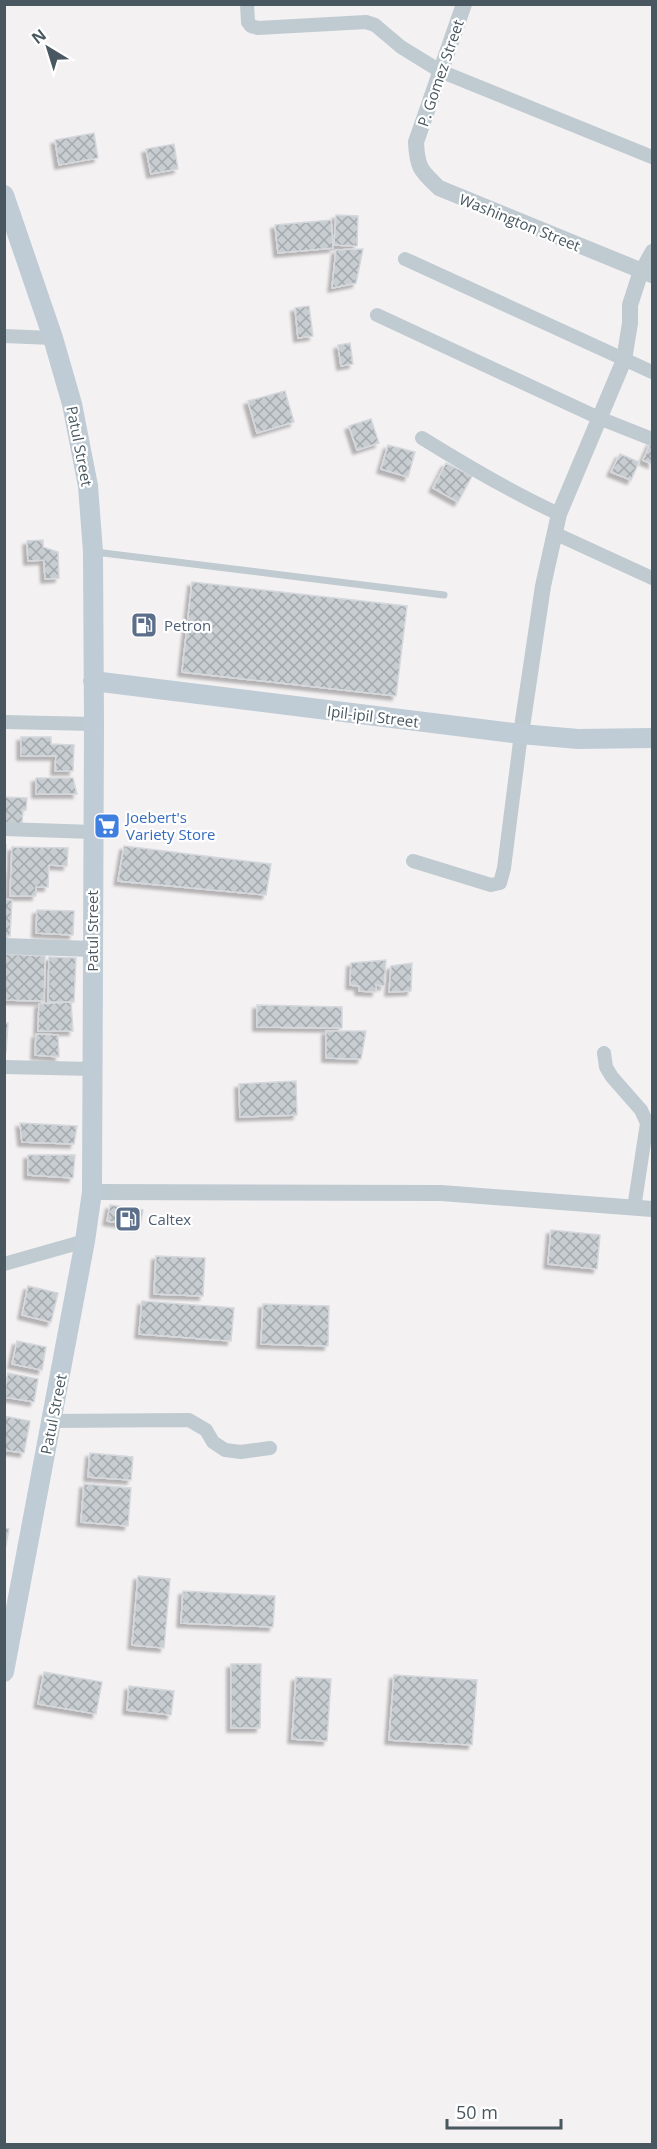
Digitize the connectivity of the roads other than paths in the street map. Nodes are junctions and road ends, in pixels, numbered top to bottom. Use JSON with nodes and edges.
{"nodes":[{"id":1,"x":247,"y":4,"type":"edge"},
{"id":2,"x":464,"y":4,"type":"edge"},
{"id":3,"x":440,"y":71,"type":"junction"},
{"id":4,"x":416,"y":142,"type":"joint"},
{"id":5,"x":652,"y":157,"type":"edge"},
{"id":6,"x":4,"y":195,"type":"edge"},
{"id":7,"x":652,"y":251,"type":"edge"},
{"id":8,"x":405,"y":259,"type":"dead end"},
{"id":9,"x":647,"y":273,"type":"edge"},
{"id":10,"x":377,"y":315,"type":"dead end"},
{"id":11,"x":4,"y":336,"type":"edge"},
{"id":12,"x":53,"y":338,"type":"junction"},
{"id":13,"x":624,"y":360,"type":"junction"},
{"id":14,"x":652,"y":372,"type":"edge"},
{"id":15,"x":599,"y":418,"type":"junction"},
{"id":16,"x":422,"y":438,"type":"dead end"},
{"id":17,"x":652,"y":439,"type":"edge"},
{"id":18,"x":559,"y":514,"type":"junction"},
{"id":19,"x":554,"y":533,"type":"junction"},
{"id":20,"x":93,"y":552,"type":"junction"},
{"id":21,"x":652,"y":578,"type":"edge"},
{"id":22,"x":444,"y":595,"type":"dead end"},
{"id":23,"x":93,"y":681,"type":"junction"},
{"id":24,"x":4,"y":722,"type":"edge"},
{"id":25,"x":94,"y":724,"type":"junction"},
{"id":26,"x":521,"y":734,"type":"junction"},
{"id":27,"x":652,"y":738,"type":"edge"},
{"id":28,"x":4,"y":829,"type":"edge"},
{"id":29,"x":94,"y":832,"type":"junction"},
{"id":30,"x":413,"y":861,"type":"dead end"},
{"id":31,"x":4,"y":946,"type":"edge"},
{"id":32,"x":92,"y":949,"type":"junction"},
{"id":33,"x":604,"y":1053,"type":"dead end"},
{"id":34,"x":4,"y":1067,"type":"edge"},
{"id":35,"x":93,"y":1069,"type":"junction"},
{"id":36,"x":92,"y":1192,"type":"junction"},
{"id":37,"x":634,"y":1208,"type":"junction"},
{"id":38,"x":652,"y":1209,"type":"edge"},
{"id":39,"x":85,"y":1241,"type":"junction"},
{"id":40,"x":4,"y":1264,"type":"edge"},
{"id":41,"x":52,"y":1421,"type":"junction"},
{"id":42,"x":270,"y":1448,"type":"dead end"},
{"id":43,"x":4,"y":1672,"type":"edge"}],
"edges":[{"from":1,"to":3,"type":"street"},
{"from":2,"to":3,"type":"street","name":"P. Gomez Street"},
{"from":3,"to":4,"type":"street","name":"P. Gomez Street"},
{"from":3,"to":5,"type":"street"},
{"from":4,"to":9,"type":"street","name":"Washington Street"},
{"from":6,"to":12,"type":"main road","name":"Patul Street"},
{"from":7,"to":9,"type":"street"},
{"from":8,"to":13,"type":"street"},
{"from":9,"to":13,"type":"street"},
{"from":10,"to":15,"type":"street"},
{"from":11,"to":12,"type":"street"},
{"from":12,"to":20,"type":"main road","name":"Patul Street"},
{"from":13,"to":14,"type":"street"},
{"from":13,"to":15,"type":"street"},
{"from":15,"to":17,"type":"street"},
{"from":15,"to":18,"type":"street"},
{"from":16,"to":18,"type":"street"},
{"from":18,"to":19,"type":"street"},
{"from":19,"to":21,"type":"street"},
{"from":19,"to":26,"type":"street"},
{"from":20,"to":22,"type":"lane"},
{"from":20,"to":23,"type":"main road","name":"Patul Street"},
{"from":23,"to":25,"type":"main road","name":"Patul Street"},
{"from":23,"to":26,"type":"main road","name":"Ipil-ipil Street"},
{"from":24,"to":25,"type":"street"},
{"from":25,"to":29,"type":"main road","name":"Patul Street"},
{"from":26,"to":27,"type":"main road","name":"Ipil-ipil Street"},
{"from":26,"to":30,"type":"street"},
{"from":28,"to":29,"type":"street"},
{"from":29,"to":32,"type":"main road","name":"Patul Street"},
{"from":31,"to":32,"type":"street"},
{"from":32,"to":35,"type":"main road","name":"Patul Street"},
{"from":33,"to":37,"type":"street"},
{"from":34,"to":35,"type":"street"},
{"from":35,"to":36,"type":"main road","name":"Patul Street"},
{"from":36,"to":37,"type":"street"},
{"from":36,"to":39,"type":"main road","name":"Patul Street"},
{"from":37,"to":38,"type":"street"},
{"from":39,"to":40,"type":"street"},
{"from":39,"to":41,"type":"main road","name":"Patul Street"},
{"from":41,"to":42,"type":"street"},
{"from":41,"to":43,"type":"main road","name":"Patul Street"}]}
